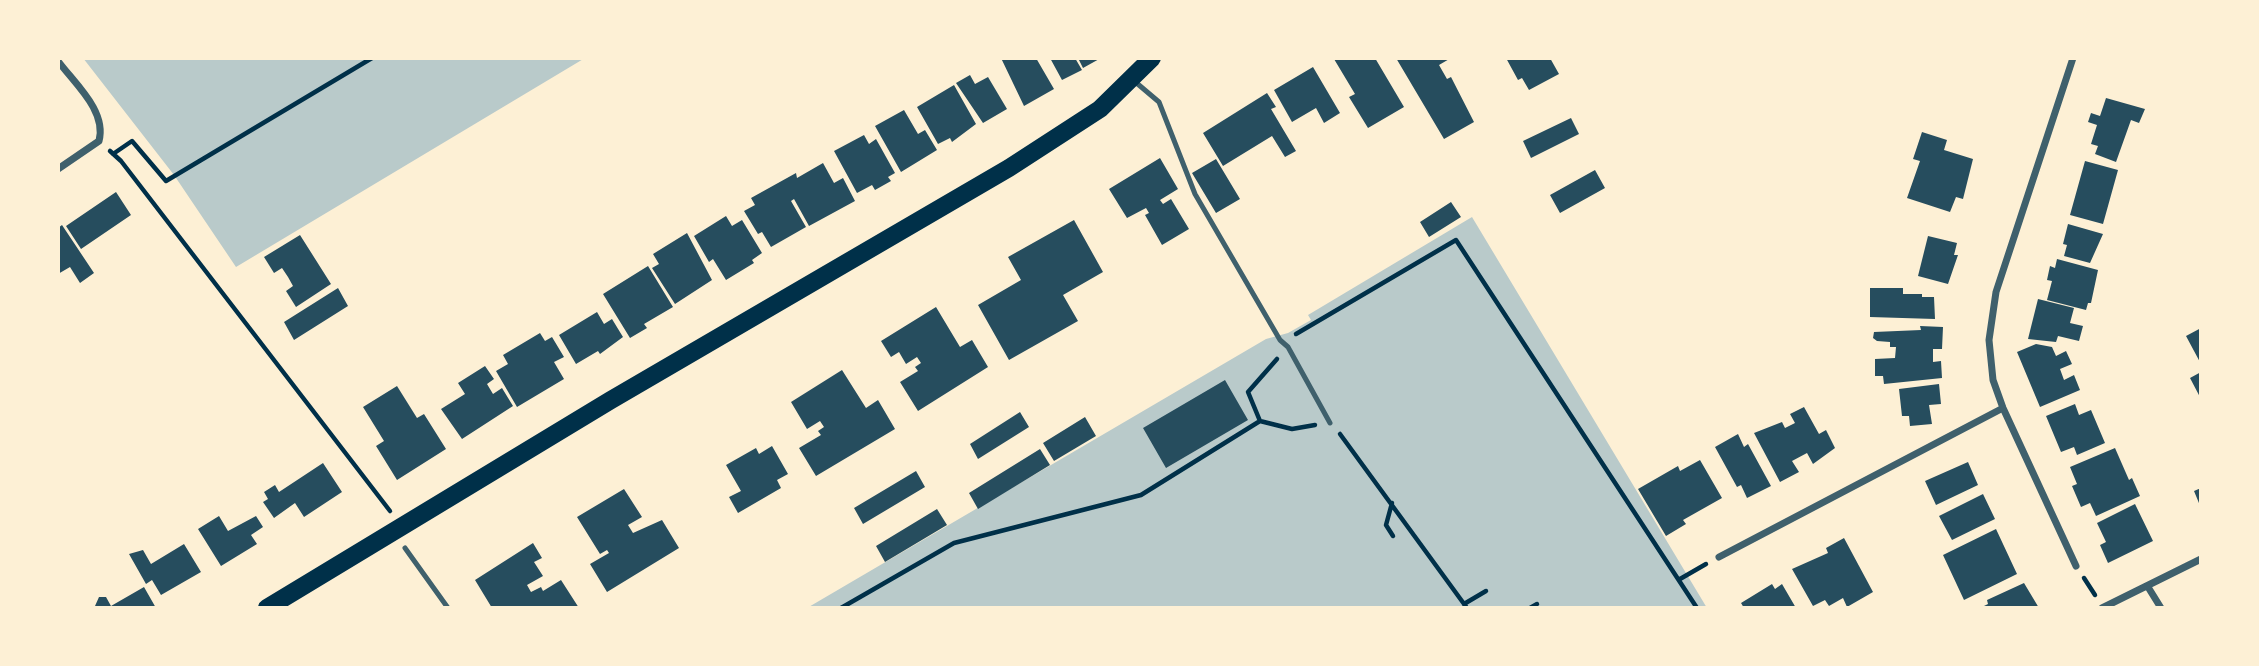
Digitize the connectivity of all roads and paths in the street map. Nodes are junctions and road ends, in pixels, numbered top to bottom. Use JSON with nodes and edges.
{"nodes":[{"id":1,"x":372,"y":58,"type":"edge"},
{"id":2,"x":1152,"y":58,"type":"edge"},
{"id":3,"x":2073,"y":58,"type":"edge"},
{"id":4,"x":58,"y":61,"type":"edge"},
{"id":5,"x":1133,"y":79,"type":"junction"},
{"id":6,"x":99,"y":141,"type":"junction"},
{"id":7,"x":113,"y":154,"type":"junction"},
{"id":8,"x":58,"y":169,"type":"edge"},
{"id":9,"x":1288,"y":347,"type":"junction"},
{"id":10,"x":2003,"y":408,"type":"junction"},
{"id":11,"x":1260,"y":422,"type":"junction"},
{"id":12,"x":1330,"y":423,"type":"junction"},
{"id":13,"x":1392,"y":503,"type":"junction"},
{"id":14,"x":409,"y":523,"type":"junction"},
{"id":15,"x":1394,"y":536,"type":"dead end"},
{"id":16,"x":405,"y":548,"type":"dead end"},
{"id":17,"x":1719,"y":557,"type":"joint"},
{"id":18,"x":2201,"y":559,"type":"edge"},
{"id":19,"x":2076,"y":566,"type":"joint"},
{"id":20,"x":1679,"y":579,"type":"junction"},
{"id":21,"x":2148,"y":587,"type":"junction"},
{"id":22,"x":1486,"y":591,"type":"dead end"},
{"id":23,"x":1537,"y":604,"type":"dead end"},
{"id":24,"x":1466,"y":606,"type":"edge"},
{"id":25,"x":267,"y":608,"type":"edge"},
{"id":26,"x":448,"y":608,"type":"edge"},
{"id":27,"x":841,"y":608,"type":"edge"},
{"id":28,"x":1530,"y":608,"type":"edge"},
{"id":29,"x":1697,"y":608,"type":"edge"},
{"id":30,"x":2103,"y":608,"type":"edge"},
{"id":31,"x":2161,"y":608,"type":"edge"}],
"edges":[{"from":1,"to":7,"type":"path"},
{"from":2,"to":5,"type":"main road"},
{"from":3,"to":10,"type":"street"},
{"from":4,"to":6,"type":"street"},
{"from":5,"to":9,"type":"lane"},
{"from":5,"to":14,"type":"main road"},
{"from":6,"to":7,"type":"path"},
{"from":6,"to":8,"type":"street"},
{"from":7,"to":14,"type":"path"},
{"from":9,"to":11,"type":"path"},
{"from":9,"to":12,"type":"lane"},
{"from":9,"to":20,"type":"path"},
{"from":10,"to":17,"type":"street"},
{"from":10,"to":19,"type":"street"},
{"from":11,"to":12,"type":"path"},
{"from":11,"to":27,"type":"path"},
{"from":12,"to":13,"type":"path"},
{"from":13,"to":15,"type":"path"},
{"from":13,"to":24,"type":"path"},
{"from":14,"to":25,"type":"main road"},
{"from":16,"to":26,"type":"lane"},
{"from":17,"to":20,"type":"path"},
{"from":18,"to":21,"type":"street"},
{"from":19,"to":30,"type":"path"},
{"from":20,"to":29,"type":"path"},
{"from":21,"to":30,"type":"street"},
{"from":21,"to":31,"type":"street"},
{"from":22,"to":24,"type":"path"},
{"from":23,"to":28,"type":"path"}]}
